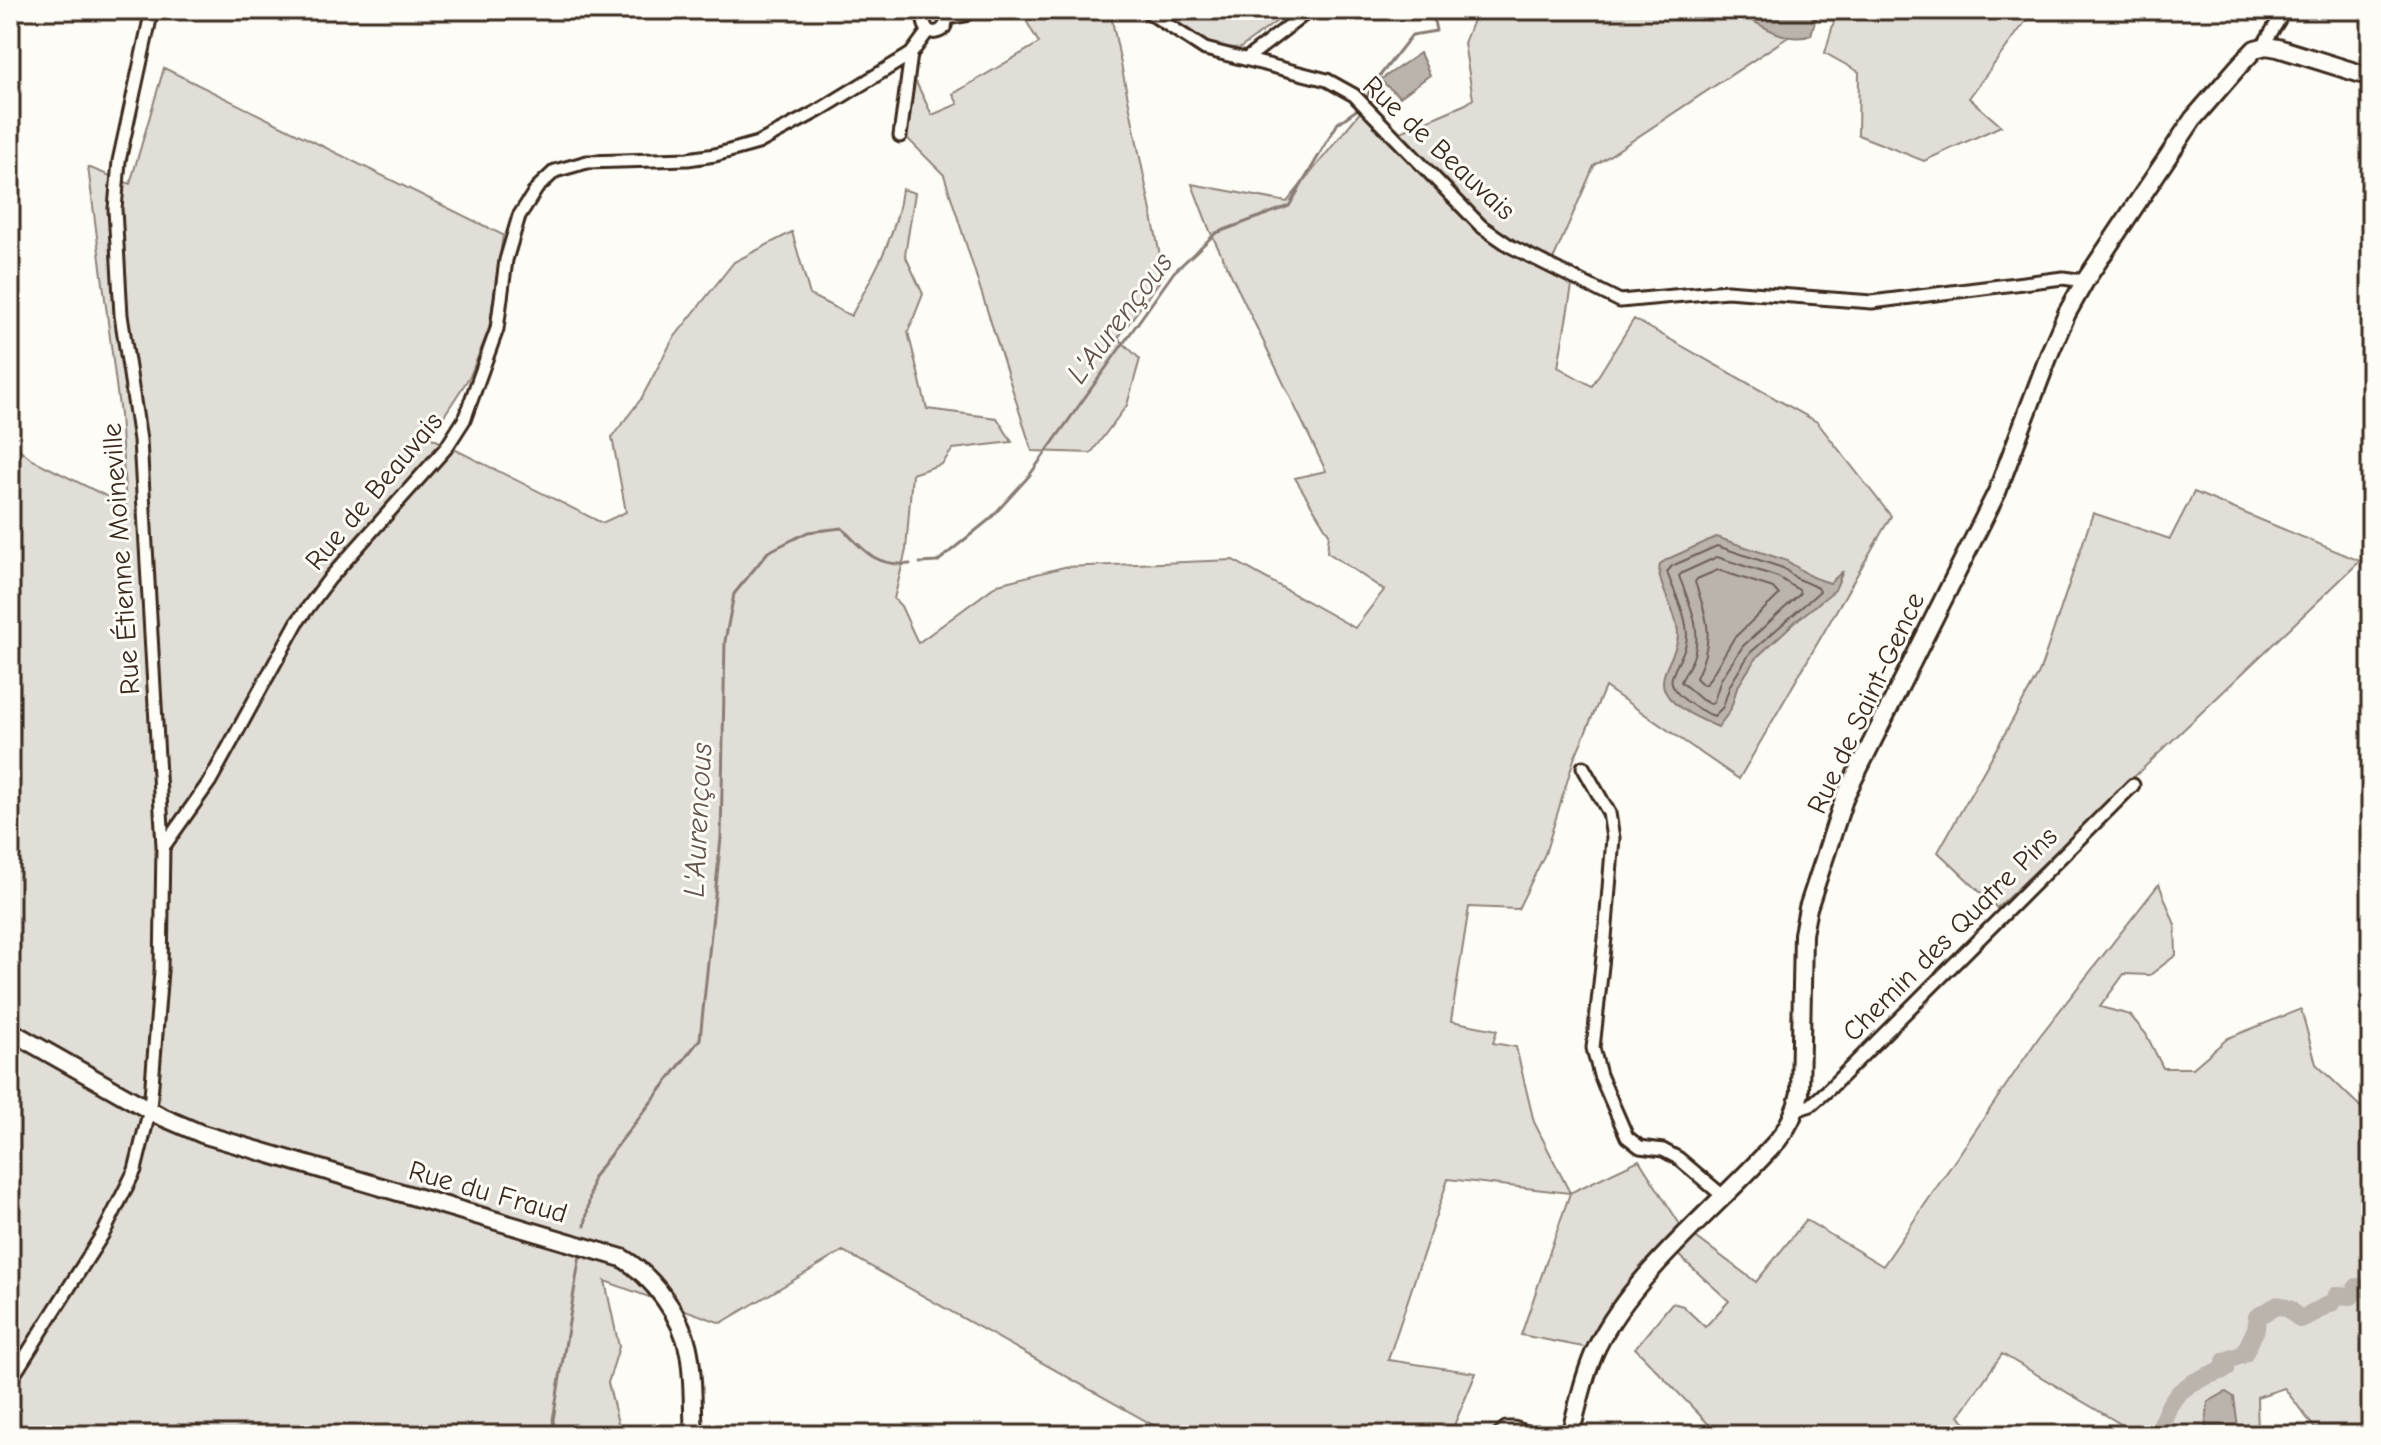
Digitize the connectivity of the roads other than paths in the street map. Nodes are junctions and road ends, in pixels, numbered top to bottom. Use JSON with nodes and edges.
{"nodes":[{"id":1,"x":152,"y":10,"type":"edge"},
{"id":2,"x":929,"y":10,"type":"edge"},
{"id":3,"x":972,"y":10,"type":"edge"},
{"id":4,"x":1145,"y":10,"type":"edge"},
{"id":5,"x":1310,"y":10,"type":"edge"},
{"id":6,"x":2285,"y":10,"type":"edge"},
{"id":7,"x":943,"y":14,"type":"edge"},
{"id":8,"x":928,"y":31,"type":"junction"},
{"id":9,"x":2266,"y":46,"type":"junction"},
{"id":10,"x":911,"y":54,"type":"junction"},
{"id":11,"x":1246,"y":59,"type":"junction"},
{"id":12,"x":2371,"y":77,"type":"edge"},
{"id":13,"x":900,"y":136,"type":"dead end"},
{"id":14,"x":2085,"y":281,"type":"junction"},
{"id":15,"x":1583,"y":767,"type":"dead end"},
{"id":16,"x":2133,"y":785,"type":"dead end"},
{"id":17,"x":163,"y":846,"type":"junction"},
{"id":18,"x":13,"y":1038,"type":"edge"},
{"id":19,"x":152,"y":1079,"type":"junction"},
{"id":20,"x":126,"y":1097,"type":"junction"},
{"id":21,"x":150,"y":1109,"type":"junction"},
{"id":22,"x":1796,"y":1110,"type":"junction"},
{"id":23,"x":173,"y":1121,"type":"junction"},
{"id":24,"x":142,"y":1143,"type":"junction"},
{"id":25,"x":1723,"y":1196,"type":"junction"},
{"id":26,"x":10,"y":1381,"type":"edge"},
{"id":27,"x":694,"y":1435,"type":"edge"},
{"id":28,"x":1498,"y":1435,"type":"edge"},
{"id":29,"x":1536,"y":1435,"type":"edge"},
{"id":30,"x":1570,"y":1435,"type":"edge"}],
"edges":[{"from":1,"to":17,"type":"street","name":"Rue Étienne Moineville"},
{"from":2,"to":8,"type":"street"},
{"from":3,"to":7,"type":"street"},
{"from":4,"to":11,"type":"street","name":"Rue de Beauvais"},
{"from":5,"to":11,"type":"street"},
{"from":6,"to":9,"type":"street","name":"Rue de Saint-Gence"},
{"from":7,"to":8,"type":"street","name":"Rue de Beauvais"},
{"from":8,"to":10,"type":"street","name":"Rue de Beauvais"},
{"from":9,"to":12,"type":"street"},
{"from":9,"to":14,"type":"street","name":"Rue de Saint-Gence"},
{"from":10,"to":13,"type":"street"},
{"from":10,"to":17,"type":"street","name":"Rue de Beauvais"},
{"from":11,"to":14,"type":"street","name":"Rue de Beauvais"},
{"from":14,"to":22,"type":"street","name":"Rue de Saint-Gence"},
{"from":15,"to":25,"type":"street"},
{"from":16,"to":22,"type":"street","name":"Chemin des Quatre Pins"},
{"from":17,"to":19,"type":"street","name":"Rue Étienne Moineville"},
{"from":18,"to":20,"type":"street","name":"Rue du Fraud"},
{"from":19,"to":20,"type":"street"},
{"from":19,"to":21,"type":"street","name":"Rue Étienne Moineville"},
{"from":20,"to":21,"type":"street","name":"Rue du Fraud"},
{"from":21,"to":23,"type":"street","name":"Rue du Fraud"},
{"from":21,"to":24,"type":"street","name":"Rue Étienne Moineville"},
{"from":22,"to":25,"type":"street","name":"Rue de Saint-Gence"},
{"from":23,"to":24,"type":"street"},
{"from":23,"to":27,"type":"street","name":"Rue du Fraud"},
{"from":24,"to":26,"type":"street","name":"Rue Étienne Moineville"},
{"from":25,"to":30,"type":"street","name":"Rue de Saint-Gence"},
{"from":28,"to":29,"type":"street"}]}
